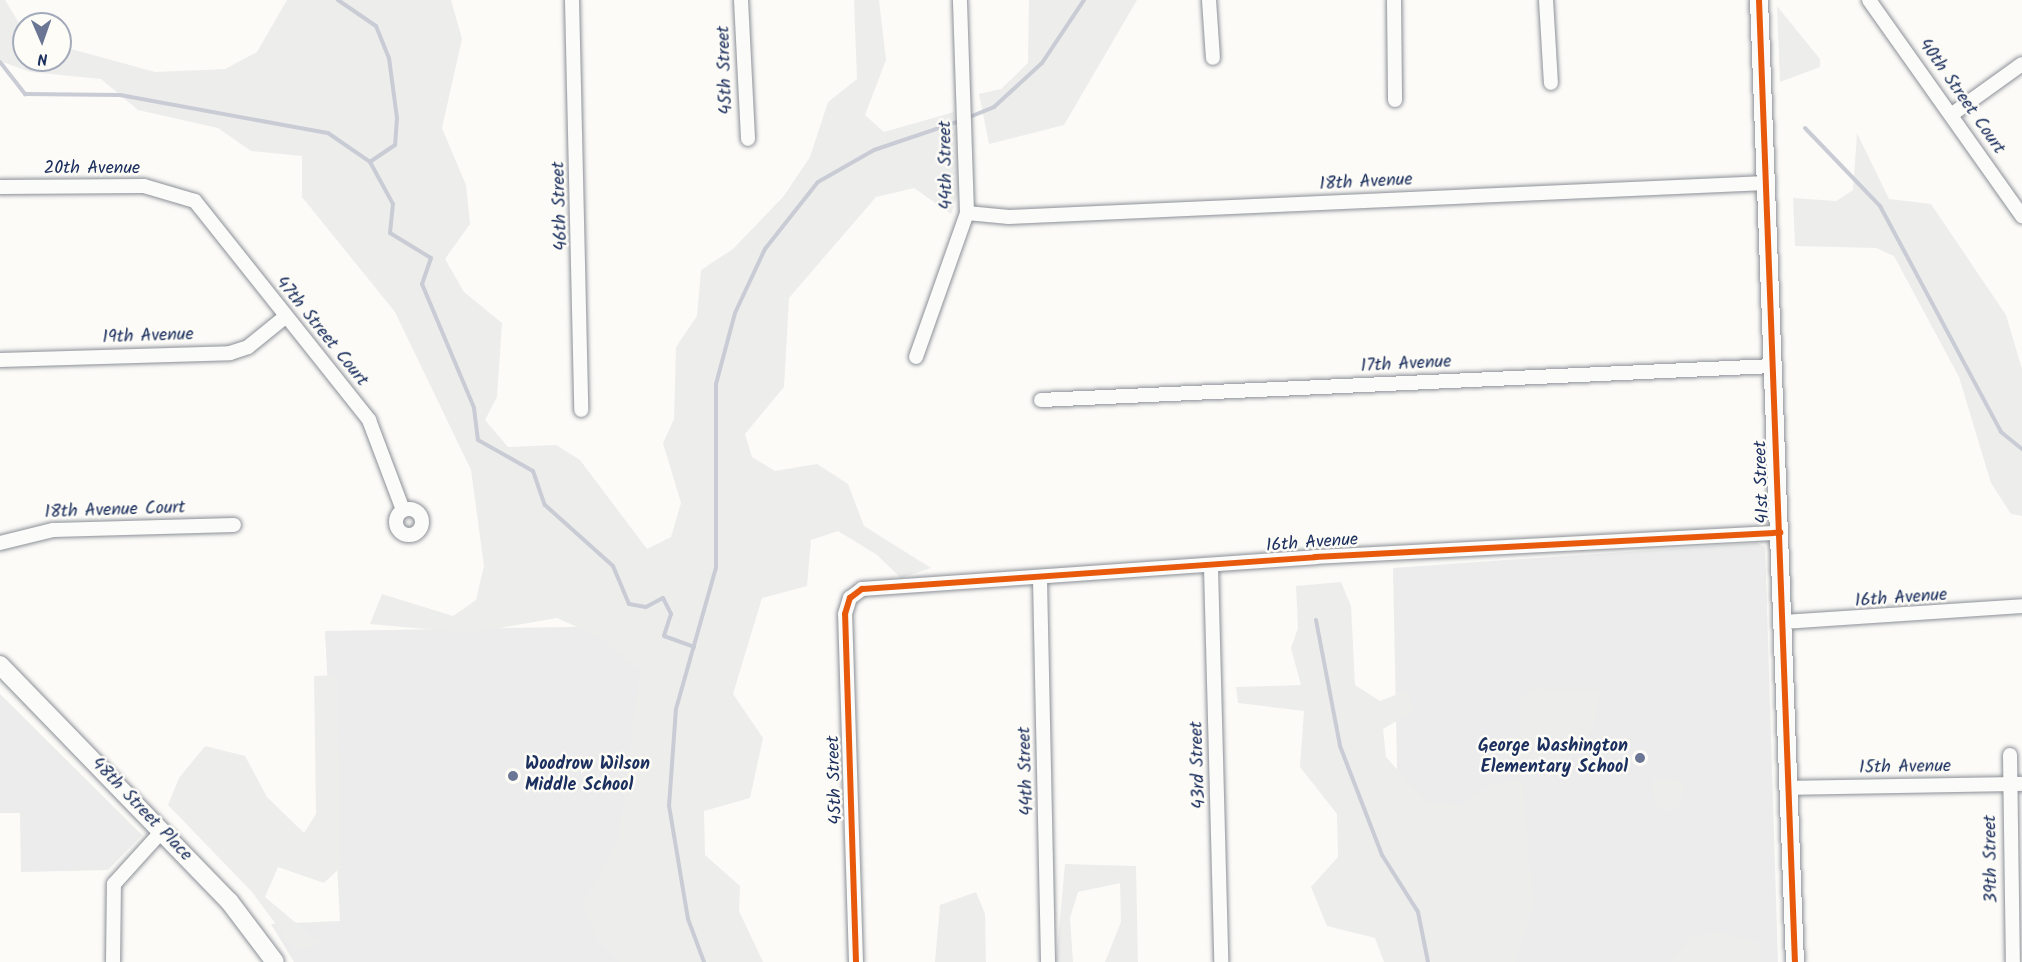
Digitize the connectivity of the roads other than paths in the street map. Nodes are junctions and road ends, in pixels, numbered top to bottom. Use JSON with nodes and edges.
{"nodes":[{"id":1,"x":572,"y":0,"type":"edge"},
{"id":2,"x":741,"y":0,"type":"edge"},
{"id":3,"x":960,"y":0,"type":"edge"},
{"id":4,"x":1209,"y":0,"type":"edge"},
{"id":5,"x":1394,"y":0,"type":"edge"},
{"id":6,"x":1546,"y":0,"type":"edge"},
{"id":7,"x":1759,"y":0,"type":"edge"},
{"id":8,"x":1869,"y":0,"type":"edge"},
{"id":9,"x":1213,"y":58,"type":"dead end"},
{"id":10,"x":2022,"y":64,"type":"edge"},
{"id":11,"x":1551,"y":83,"type":"dead end"},
{"id":12,"x":1395,"y":100,"type":"dead end"},
{"id":13,"x":1951,"y":115,"type":"junction"},
{"id":14,"x":748,"y":139,"type":"dead end"},
{"id":15,"x":1766,"y":183,"type":"junction"},
{"id":16,"x":0,"y":186,"type":"edge"},
{"id":17,"x":183,"y":195,"type":"joint"},
{"id":18,"x":967,"y":213,"type":"junction"},
{"id":19,"x":2022,"y":216,"type":"edge"},
{"id":20,"x":285,"y":317,"type":"junction"},
{"id":21,"x":916,"y":357,"type":"dead end"},
{"id":22,"x":0,"y":360,"type":"edge"},
{"id":23,"x":1773,"y":366,"type":"junction"},
{"id":24,"x":1041,"y":400,"type":"dead end"},
{"id":25,"x":581,"y":410,"type":"dead end"},
{"id":26,"x":404,"y":510,"type":"dead end"},
{"id":27,"x":234,"y":525,"type":"dead end"},
{"id":28,"x":1780,"y":533,"type":"junction"},
{"id":29,"x":0,"y":543,"type":"edge"},
{"id":30,"x":1211,"y":567,"type":"junction"},
{"id":31,"x":1040,"y":579,"type":"junction"},
{"id":32,"x":849,"y":598,"type":"joint"},
{"id":33,"x":2022,"y":606,"type":"edge"},
{"id":34,"x":1783,"y":622,"type":"junction"},
{"id":35,"x":0,"y":665,"type":"edge"},
{"id":36,"x":2010,"y":756,"type":"dead end"},
{"id":37,"x":2015,"y":784,"type":"edge"},
{"id":38,"x":1789,"y":788,"type":"junction"},
{"id":39,"x":162,"y":831,"type":"junction"},
{"id":40,"x":2017,"y":927,"type":"edge"},
{"id":41,"x":113,"y":962,"type":"edge"},
{"id":42,"x":275,"y":962,"type":"edge"},
{"id":43,"x":856,"y":962,"type":"edge"},
{"id":44,"x":1048,"y":962,"type":"edge"},
{"id":45,"x":1221,"y":962,"type":"edge"},
{"id":46,"x":1795,"y":962,"type":"edge"},
{"id":47,"x":2013,"y":962,"type":"edge"}],
"edges":[{"from":1,"to":25,"type":"street","name":"46th Street"},
{"from":2,"to":14,"type":"street","name":"45th Street"},
{"from":3,"to":18,"type":"street","name":"44th Street"},
{"from":4,"to":9,"type":"street"},
{"from":5,"to":12,"type":"street"},
{"from":6,"to":11,"type":"street"},
{"from":7,"to":15,"type":"street","name":"41st Street"},
{"from":8,"to":13,"type":"street","name":"40th Street Court"},
{"from":10,"to":13,"type":"street"},
{"from":13,"to":19,"type":"street","name":"40th Street Court"},
{"from":15,"to":18,"type":"street","name":"18th Avenue"},
{"from":15,"to":23,"type":"street","name":"41st Street"},
{"from":16,"to":17,"type":"street","name":"20th Avenue"},
{"from":17,"to":20,"type":"street","name":"47th Street Court"},
{"from":18,"to":21,"type":"street","name":"44th Street"},
{"from":20,"to":22,"type":"street","name":"19th Avenue"},
{"from":20,"to":26,"type":"street","name":"47th Street Court"},
{"from":23,"to":24,"type":"street","name":"17th Avenue"},
{"from":23,"to":28,"type":"street","name":"41st Street"},
{"from":27,"to":29,"type":"street","name":"18th Avenue Court"},
{"from":28,"to":30,"type":"street","name":"16th Avenue"},
{"from":28,"to":34,"type":"street","name":"41st Street"},
{"from":30,"to":31,"type":"street","name":"16th Avenue"},
{"from":30,"to":45,"type":"street","name":"43rd Street"},
{"from":31,"to":32,"type":"street","name":"16th Avenue"},
{"from":31,"to":44,"type":"street","name":"44th Street"},
{"from":32,"to":43,"type":"street","name":"45th Street"},
{"from":33,"to":34,"type":"street","name":"16th Avenue"},
{"from":34,"to":38,"type":"street","name":"41st Street"},
{"from":35,"to":39,"type":"street","name":"48th Street Place"},
{"from":36,"to":37,"type":"street","name":"39th Street"},
{"from":37,"to":38,"type":"street","name":"15th Avenue"},
{"from":37,"to":40,"type":"street","name":"39th Street"},
{"from":38,"to":46,"type":"street","name":"41st Street"},
{"from":39,"to":41,"type":"street"},
{"from":39,"to":42,"type":"street","name":"48th Street Place"},
{"from":40,"to":47,"type":"street","name":"39th Street"}]}
